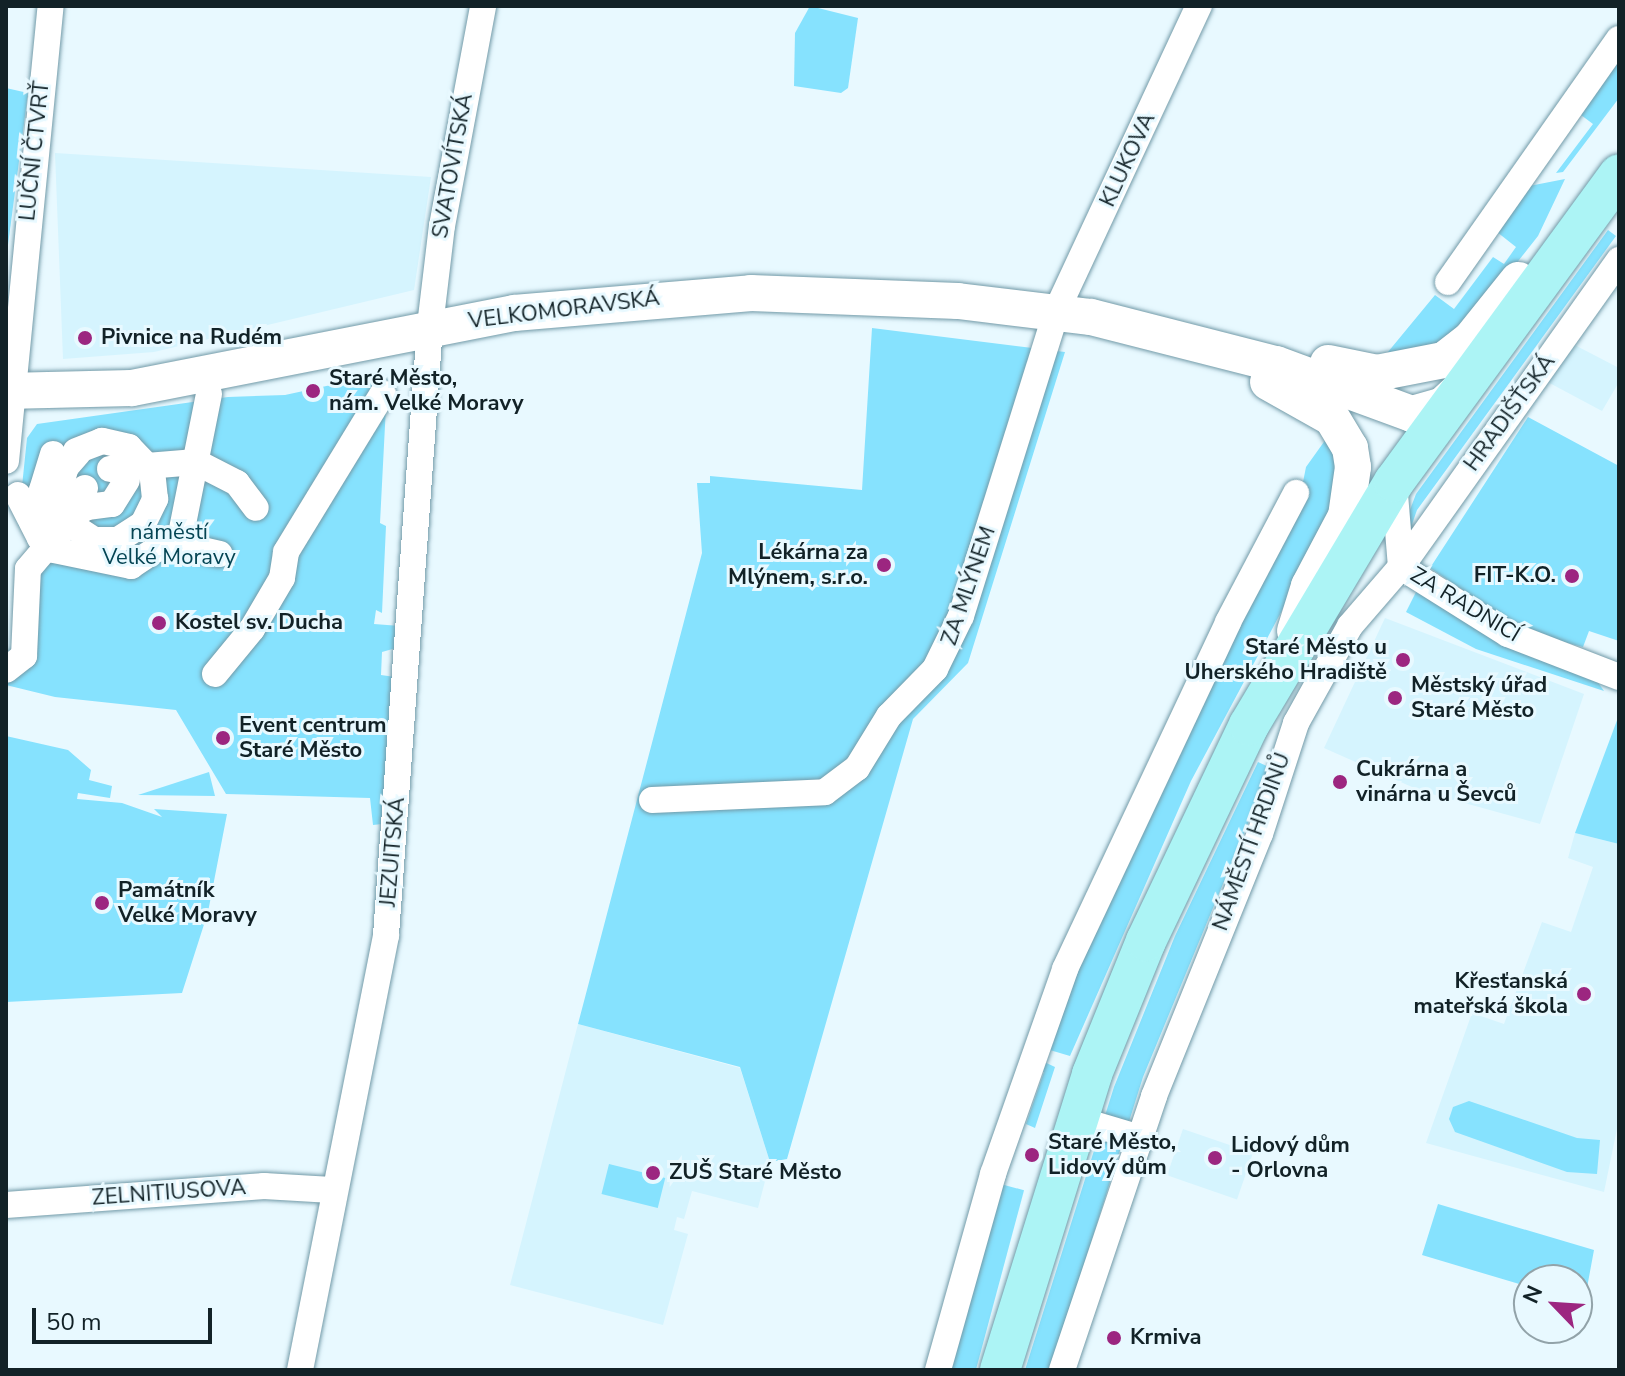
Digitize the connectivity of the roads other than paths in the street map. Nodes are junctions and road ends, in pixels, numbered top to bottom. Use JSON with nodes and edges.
{"nodes":[{"id":1,"x":51,"y":6,"type":"edge"},
{"id":2,"x":483,"y":6,"type":"edge"},
{"id":3,"x":1199,"y":6,"type":"edge"},
{"id":4,"x":1619,"y":39,"type":"edge"},
{"id":5,"x":1604,"y":203,"type":"edge"},
{"id":6,"x":1619,"y":260,"type":"edge"},
{"id":7,"x":1448,"y":282,"type":"dead end"},
{"id":8,"x":1056,"y":312,"type":"junction"},
{"id":9,"x":1126,"y":324,"type":"junction"},
{"id":10,"x":430,"y":326,"type":"junction"},
{"id":11,"x":1198,"y":342,"type":"junction"},
{"id":12,"x":1460,"y":389,"type":"junction"},
{"id":13,"x":9,"y":392,"type":"edge"},
{"id":14,"x":383,"y":393,"type":"dead end"},
{"id":15,"x":209,"y":394,"type":"dead end"},
{"id":16,"x":1391,"y":407,"type":"junction"},
{"id":17,"x":6,"y":461,"type":"edge"},
{"id":18,"x":196,"y":462,"type":"junction"},
{"id":19,"x":1394,"y":482,"type":"junction"},
{"id":20,"x":1296,"y":493,"type":"dead end"},
{"id":21,"x":86,"y":494,"type":"junction"},
{"id":22,"x":18,"y":495,"type":"dead end"},
{"id":23,"x":256,"y":508,"type":"dead end"},
{"id":24,"x":179,"y":544,"type":"junction"},
{"id":25,"x":220,"y":554,"type":"dead end"},
{"id":26,"x":1401,"y":567,"type":"junction"},
{"id":27,"x":1305,"y":625,"type":"junction"},
{"id":28,"x":6,"y":670,"type":"edge"},
{"id":29,"x":215,"y":674,"type":"dead end"},
{"id":30,"x":1619,"y":677,"type":"edge"},
{"id":31,"x":652,"y":800,"type":"dead end"},
{"id":32,"x":1076,"y":1119,"type":"junction"},
{"id":33,"x":1140,"y":1138,"type":"junction"},
{"id":34,"x":332,"y":1190,"type":"junction"},
{"id":35,"x":6,"y":1205,"type":"edge"},
{"id":36,"x":300,"y":1370,"type":"edge"},
{"id":37,"x":938,"y":1370,"type":"edge"},
{"id":38,"x":1000,"y":1370,"type":"edge"},
{"id":39,"x":1062,"y":1370,"type":"edge"}],
"edges":[{"from":1,"to":13,"type":"street","name":"LUČNÍ ČTVRŤ"},
{"from":2,"to":10,"type":"street","name":"SVATOVÍTSKÁ"},
{"from":3,"to":8,"type":"street","name":"KLUKOVA"},
{"from":4,"to":7,"type":"street"},
{"from":5,"to":11,"type":"street","name":"VELKOMORAVSKÁ"},
{"from":5,"to":12,"type":"main road"},
{"from":6,"to":26,"type":"street","name":"HRADIŠŤSKÁ"},
{"from":8,"to":9,"type":"street","name":"VELKOMORAVSKÁ"},
{"from":8,"to":10,"type":"street","name":"VELKOMORAVSKÁ"},
{"from":8,"to":31,"type":"street","name":"ZA MLÝNEM"},
{"from":9,"to":11,"type":"street","name":"VELKOMORAVSKÁ"},
{"from":9,"to":27,"type":"street","name":"VELKOMORAVSKÁ"},
{"from":10,"to":13,"type":"street","name":"VELKOMORAVSKÁ"},
{"from":10,"to":34,"type":"street","name":"JEZUITSKÁ"},
{"from":11,"to":16,"type":"street","name":"VELKOMORAVSKÁ"},
{"from":12,"to":16,"type":"street","name":"VELKOMORAVSKÁ"},
{"from":12,"to":19,"type":"main road","name":"NÁMĚSTÍ HRDINŮ"},
{"from":13,"to":17,"type":"street"},
{"from":14,"to":29,"type":"street"},
{"from":15,"to":18,"type":"street"},
{"from":16,"to":27,"type":"street"},
{"from":18,"to":21,"type":"street"},
{"from":18,"to":23,"type":"street"},
{"from":18,"to":24,"type":"street"},
{"from":19,"to":26,"type":"street"},
{"from":19,"to":27,"type":"main road","name":"NÁMĚSTÍ HRDINŮ"},
{"from":20,"to":37,"type":"street"},
{"from":21,"to":22,"type":"street"},
{"from":21,"to":24,"type":"street"},
{"from":21,"to":28,"type":"street"},
{"from":24,"to":25,"type":"street"},
{"from":26,"to":27,"type":"street"},
{"from":26,"to":30,"type":"street","name":"ZA RADNICÍ"},
{"from":26,"to":33,"type":"street","name":"NÁMĚSTÍ HRDINŮ"},
{"from":27,"to":32,"type":"main road","name":"NÁMĚSTÍ HRDINŮ"},
{"from":32,"to":33,"type":"street"},
{"from":32,"to":38,"type":"main road","name":"NÁMĚSTÍ HRDINŮ"},
{"from":33,"to":39,"type":"street","name":"NÁMĚSTÍ HRDINŮ"},
{"from":34,"to":35,"type":"street","name":"ZELNITIUSOVA"},
{"from":34,"to":36,"type":"street","name":"JEZUITSKÁ"}]}
